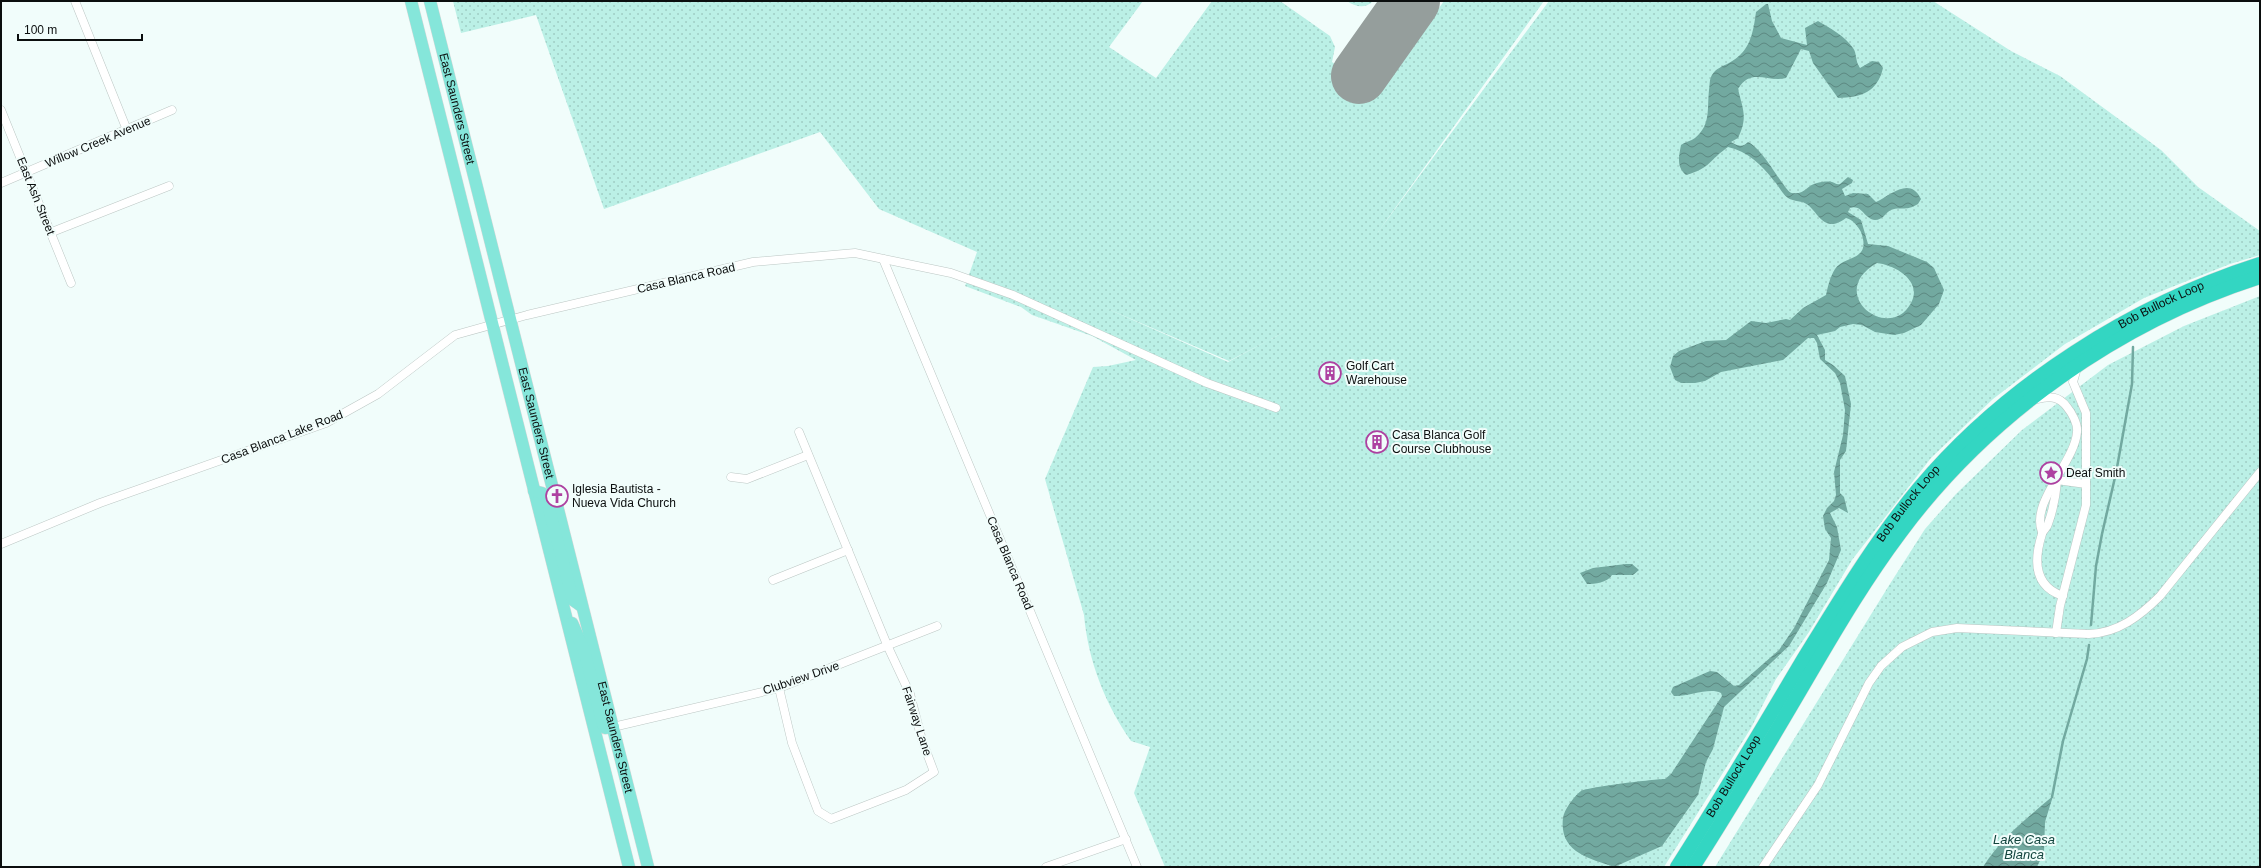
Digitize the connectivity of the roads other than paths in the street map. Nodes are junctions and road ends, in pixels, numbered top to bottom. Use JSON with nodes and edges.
{"nodes":[{"id":1,"x":75,"y":1,"type":"edge"},
{"id":2,"x":411,"y":1,"type":"edge"},
{"id":3,"x":430,"y":1,"type":"edge"},
{"id":4,"x":1,"y":110,"type":"edge"},
{"id":5,"x":172,"y":110,"type":"dead end"},
{"id":6,"x":127,"y":130,"type":"junction"},
{"id":7,"x":26,"y":172,"type":"junction"},
{"id":8,"x":1,"y":183,"type":"edge"},
{"id":9,"x":169,"y":186,"type":"dead end"},
{"id":10,"x":52,"y":232,"type":"junction"},
{"id":11,"x":883,"y":259,"type":"junction"},
{"id":12,"x":2260,"y":264,"type":"edge"},
{"id":13,"x":2260,"y":277,"type":"edge"},
{"id":14,"x":71,"y":283,"type":"dead end"},
{"id":15,"x":511,"y":321,"type":"junction"},
{"id":16,"x":493,"y":324,"type":"junction"},
{"id":17,"x":2079,"y":365,"type":"junction"},
{"id":18,"x":2031,"y":400,"type":"junction"},
{"id":19,"x":1276,"y":408,"type":"dead end"},
{"id":20,"x":799,"y":432,"type":"dead end"},
{"id":21,"x":808,"y":455,"type":"junction"},
{"id":22,"x":2260,"y":472,"type":"edge"},
{"id":23,"x":731,"y":477,"type":"dead end"},
{"id":24,"x":2057,"y":480,"type":"junction"},
{"id":25,"x":2086,"y":484,"type":"junction"},
{"id":26,"x":534,"y":491,"type":"junction"},
{"id":27,"x":1,"y":544,"type":"edge"},
{"id":28,"x":848,"y":550,"type":"junction"},
{"id":29,"x":773,"y":580,"type":"dead end"},
{"id":30,"x":2063,"y":596,"type":"junction"},
{"id":31,"x":584,"y":609,"type":"junction"},
{"id":32,"x":564,"y":610,"type":"junction"},
{"id":33,"x":937,"y":626,"type":"dead end"},
{"id":34,"x":2056,"y":633,"type":"junction"},
{"id":35,"x":888,"y":647,"type":"junction"},
{"id":36,"x":779,"y":688,"type":"junction"},
{"id":37,"x":613,"y":727,"type":"junction"},
{"id":38,"x":1126,"y":839,"type":"junction"},
{"id":39,"x":629,"y":867,"type":"edge"},
{"id":40,"x":648,"y":867,"type":"edge"},
{"id":41,"x":1046,"y":867,"type":"edge"},
{"id":42,"x":1137,"y":867,"type":"edge"},
{"id":43,"x":1677,"y":867,"type":"edge"},
{"id":44,"x":1693,"y":867,"type":"edge"},
{"id":45,"x":1763,"y":867,"type":"edge"}],
"edges":[{"from":1,"to":6,"type":"street"},
{"from":2,"to":16,"type":"main road","name":"East Saunders Street"},
{"from":3,"to":15,"type":"main road","name":"East Saunders Street"},
{"from":4,"to":7,"type":"street","name":"East Ash Street"},
{"from":5,"to":6,"type":"street","name":"Willow Creek Avenue"},
{"from":6,"to":7,"type":"street","name":"Willow Creek Avenue"},
{"from":7,"to":8,"type":"street","name":"Willow Creek Avenue"},
{"from":7,"to":10,"type":"street","name":"East Ash Street"},
{"from":9,"to":10,"type":"street"},
{"from":10,"to":14,"type":"street","name":"East Ash Street"},
{"from":11,"to":15,"type":"street","name":"Casa Blanca Road"},
{"from":11,"to":19,"type":"street","name":"Casa Blanca Road"},
{"from":11,"to":38,"type":"street","name":"Casa Blanca Road"},
{"from":12,"to":43,"type":"highway","name":"Bob Bullock Loop"},
{"from":13,"to":17,"type":"highway","name":"Bob Bullock Loop"},
{"from":15,"to":16,"type":"street","name":"Casa Blanca Road"},
{"from":15,"to":31,"type":"main road","name":"East Saunders Street"},
{"from":16,"to":26,"type":"main road","name":"East Saunders Street"},
{"from":16,"to":27,"type":"street","name":"Casa Blanca Lake Road"},
{"from":17,"to":18,"type":"highway","name":"Bob Bullock Loop"},
{"from":17,"to":25,"type":"street"},
{"from":18,"to":24,"type":"street"},
{"from":18,"to":44,"type":"highway","name":"Bob Bullock Loop"},
{"from":20,"to":21,"type":"street","name":"Fairway Lane"},
{"from":21,"to":23,"type":"street"},
{"from":21,"to":28,"type":"street","name":"Fairway Lane"},
{"from":22,"to":34,"type":"street"},
{"from":24,"to":25,"type":"street"},
{"from":24,"to":30,"type":"street"},
{"from":25,"to":30,"type":"street"},
{"from":26,"to":31,"type":"main road"},
{"from":26,"to":32,"type":"main road","name":"East Saunders Street"},
{"from":28,"to":29,"type":"street"},
{"from":28,"to":35,"type":"street","name":"Fairway Lane"},
{"from":30,"to":34,"type":"street"},
{"from":31,"to":37,"type":"main road","name":"East Saunders Street"},
{"from":32,"to":37,"type":"main road"},
{"from":32,"to":39,"type":"main road","name":"East Saunders Street"},
{"from":33,"to":35,"type":"street","name":"Clubview Drive"},
{"from":34,"to":45,"type":"street"},
{"from":35,"to":36,"type":"street","name":"Clubview Drive"},
{"from":35,"to":36,"type":"street","name":"Fairway Lane"},
{"from":36,"to":37,"type":"street","name":"Clubview Drive"},
{"from":37,"to":40,"type":"main road","name":"East Saunders Street"},
{"from":38,"to":41,"type":"street"},
{"from":38,"to":42,"type":"street","name":"Casa Blanca Road"}]}
